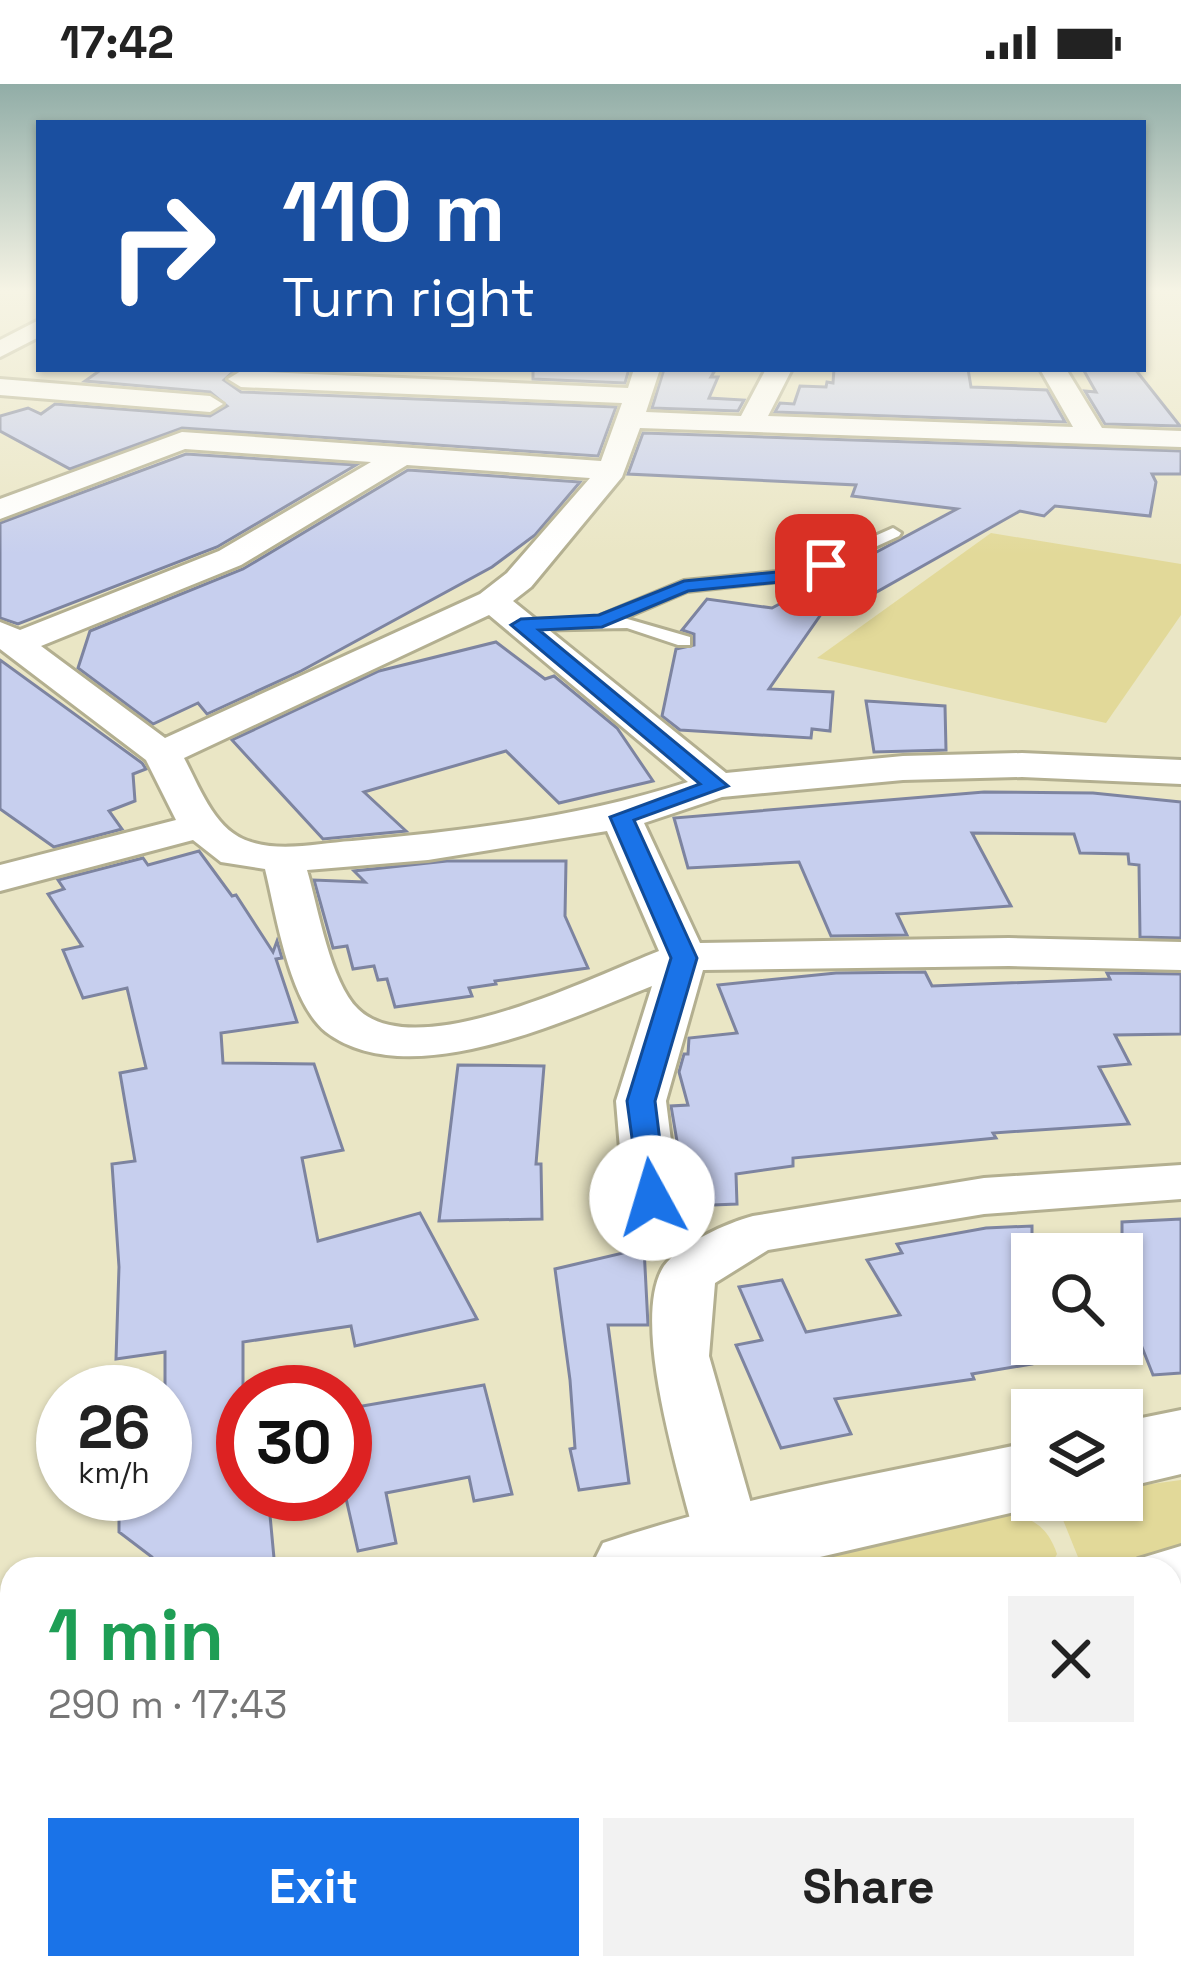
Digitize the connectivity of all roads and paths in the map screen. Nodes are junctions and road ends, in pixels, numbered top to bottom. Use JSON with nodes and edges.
{"nodes":[{"id":1,"x":245,"y":377,"type":"edge"},
{"id":2,"x":313,"y":377,"type":"edge"},
{"id":3,"x":774,"y":377,"type":"edge"},
{"id":4,"x":1058,"y":377,"type":"edge"},
{"id":5,"x":0,"y":387,"type":"edge"},
{"id":6,"x":640,"y":395,"type":"edge"},
{"id":7,"x":210,"y":404,"type":"junction"},
{"id":8,"x":750,"y":424,"type":"junction"},
{"id":9,"x":1092,"y":435,"type":"junction"},
{"id":10,"x":1181,"y":439,"type":"edge"},
{"id":11,"x":182,"y":440,"type":"junction"},
{"id":12,"x":402,"y":457,"type":"junction"},
{"id":13,"x":612,"y":471,"type":"junction"},
{"id":14,"x":0,"y":510,"type":"edge"},
{"id":15,"x":893,"y":533,"type":"dead end"},
{"id":16,"x":492,"y":601,"type":"junction"},
{"id":17,"x":602,"y":621,"type":"junction"},
{"id":18,"x":521,"y":625,"type":"junction"},
{"id":19,"x":8,"y":638,"type":"edge"},
{"id":20,"x":684,"y":640,"type":"dead end"},
{"id":21,"x":162,"y":754,"type":"junction"},
{"id":22,"x":1181,"y":772,"type":"edge"},
{"id":23,"x":717,"y":786,"type":"junction"},
{"id":24,"x":621,"y":817,"type":"junction"},
{"id":25,"x":200,"y":826,"type":"junction"},
{"id":26,"x":284,"y":860,"type":"junction"},
{"id":27,"x":0,"y":878,"type":"edge"},
{"id":28,"x":1181,"y":956,"type":"edge"},
{"id":29,"x":684,"y":958,"type":"junction"},
{"id":30,"x":1181,"y":1182,"type":"edge"},
{"id":31,"x":652,"y":1198,"type":"dead end"},
{"id":32,"x":1181,"y":1442,"type":"edge"},
{"id":33,"x":1143,"y":1450,"type":"edge"},
{"id":34,"x":1011,"y":1480,"type":"edge"},
{"id":35,"x":729,"y":1542,"type":"junction"},
{"id":36,"x":677,"y":1557,"type":"edge"}],
"edges":[{"from":1,"to":7,"type":"street"},
{"from":2,"to":6,"type":"street"},
{"from":3,"to":8,"type":"street"},
{"from":4,"to":9,"type":"street"},
{"from":5,"to":7,"type":"street"},
{"from":6,"to":8,"type":"street"},
{"from":6,"to":13,"type":"street"},
{"from":7,"to":11,"type":"street"},
{"from":8,"to":9,"type":"street"},
{"from":9,"to":10,"type":"street"},
{"from":11,"to":12,"type":"street"},
{"from":11,"to":14,"type":"street"},
{"from":12,"to":13,"type":"street"},
{"from":12,"to":19,"type":"street"},
{"from":13,"to":16,"type":"street"},
{"from":15,"to":17,"type":"lane"},
{"from":16,"to":18,"type":"street"},
{"from":16,"to":21,"type":"street"},
{"from":17,"to":18,"type":"lane"},
{"from":17,"to":20,"type":"lane"},
{"from":18,"to":23,"type":"street"},
{"from":19,"to":21,"type":"street"},
{"from":21,"to":25,"type":"street"},
{"from":22,"to":23,"type":"street"},
{"from":23,"to":24,"type":"street"},
{"from":24,"to":26,"type":"street"},
{"from":24,"to":29,"type":"street"},
{"from":25,"to":26,"type":"street"},
{"from":25,"to":27,"type":"street"},
{"from":26,"to":29,"type":"street"},
{"from":28,"to":29,"type":"street"},
{"from":29,"to":31,"type":"street"},
{"from":30,"to":35,"type":"street"},
{"from":32,"to":33,"type":"main road"},
{"from":34,"to":35,"type":"main road"},
{"from":35,"to":36,"type":"main road"}]}
